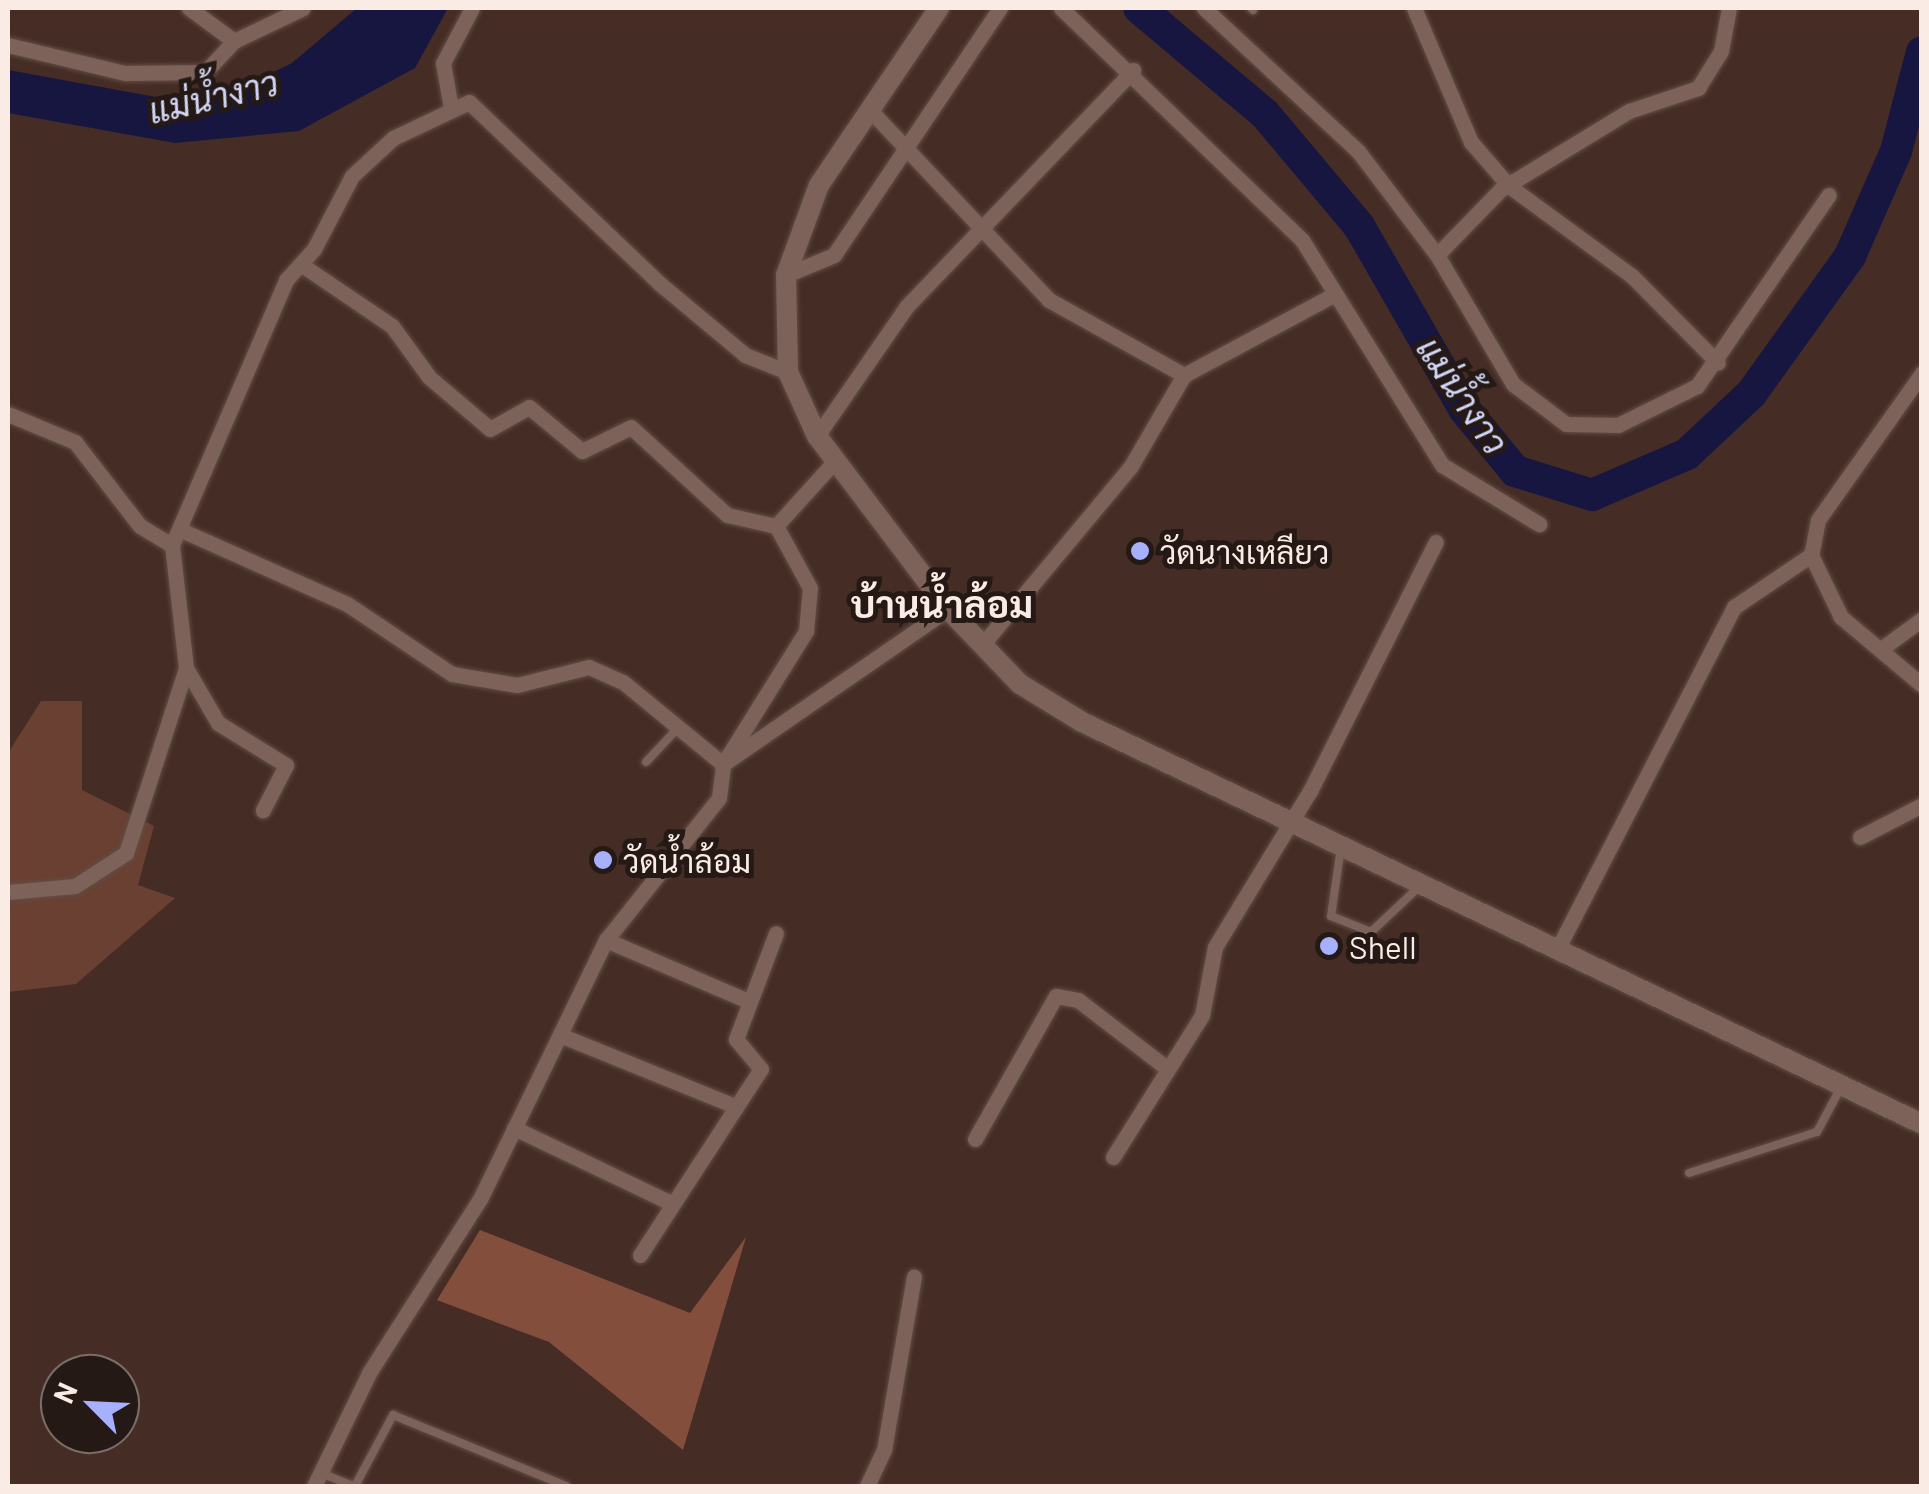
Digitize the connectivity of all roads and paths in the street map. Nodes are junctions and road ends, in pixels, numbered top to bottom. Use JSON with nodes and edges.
{"nodes":[{"id":1,"x":189,"y":8,"type":"edge"},
{"id":2,"x":303,"y":8,"type":"edge"},
{"id":3,"x":472,"y":8,"type":"edge"},
{"id":4,"x":939,"y":8,"type":"edge"},
{"id":5,"x":1000,"y":8,"type":"edge"},
{"id":6,"x":1061,"y":8,"type":"edge"},
{"id":7,"x":1204,"y":8,"type":"edge"},
{"id":8,"x":1414,"y":8,"type":"edge"},
{"id":9,"x":1729,"y":8,"type":"edge"},
{"id":10,"x":234,"y":40,"type":"junction"},
{"id":11,"x":8,"y":46,"type":"edge"},
{"id":12,"x":1133,"y":70,"type":"junction"},
{"id":13,"x":451,"y":108,"type":"junction"},
{"id":14,"x":870,"y":110,"type":"junction"},
{"id":15,"x":906,"y":146,"type":"junction"},
{"id":16,"x":1509,"y":186,"type":"junction"},
{"id":17,"x":1829,"y":194,"type":"dead end"},
{"id":18,"x":980,"y":227,"type":"junction"},
{"id":19,"x":1437,"y":255,"type":"junction"},
{"id":20,"x":302,"y":265,"type":"junction"},
{"id":21,"x":786,"y":275,"type":"junction"},
{"id":22,"x":1335,"y":294,"type":"junction"},
{"id":23,"x":1718,"y":363,"type":"junction"},
{"id":24,"x":788,"y":372,"type":"junction"},
{"id":25,"x":1922,"y":373,"type":"edge"},
{"id":26,"x":1184,"y":374,"type":"junction"},
{"id":27,"x":8,"y":414,"type":"edge"},
{"id":28,"x":817,"y":436,"type":"junction"},
{"id":29,"x":835,"y":462,"type":"junction"},
{"id":30,"x":1539,"y":524,"type":"dead end"},
{"id":31,"x":776,"y":526,"type":"junction"},
{"id":32,"x":181,"y":530,"type":"junction"},
{"id":33,"x":1436,"y":542,"type":"dead end"},
{"id":34,"x":172,"y":545,"type":"junction"},
{"id":35,"x":1811,"y":555,"type":"junction"},
{"id":36,"x":948,"y":608,"type":"junction"},
{"id":37,"x":1922,"y":619,"type":"edge"},
{"id":38,"x":982,"y":645,"type":"junction"},
{"id":39,"x":1885,"y":646,"type":"junction"},
{"id":40,"x":186,"y":668,"type":"junction"},
{"id":41,"x":1922,"y":684,"type":"edge"},
{"id":42,"x":676,"y":729,"type":"junction"},
{"id":43,"x":646,"y":762,"type":"dead end"},
{"id":44,"x":724,"y":764,"type":"junction"},
{"id":45,"x":1922,"y":805,"type":"edge"},
{"id":46,"x":264,"y":810,"type":"dead end"},
{"id":47,"x":1290,"y":820,"type":"junction"},
{"id":48,"x":1860,"y":838,"type":"dead end"},
{"id":49,"x":1341,"y":847,"type":"junction"},
{"id":50,"x":1421,"y":884,"type":"junction"},
{"id":51,"x":8,"y":892,"type":"edge"},
{"id":52,"x":776,"y":933,"type":"dead end"},
{"id":53,"x":606,"y":940,"type":"junction"},
{"id":54,"x":1558,"y":948,"type":"junction"},
{"id":55,"x":748,"y":1000,"type":"junction"},
{"id":56,"x":560,"y":1034,"type":"junction"},
{"id":57,"x":1168,"y":1069,"type":"junction"},
{"id":58,"x":1842,"y":1086,"type":"junction"},
{"id":59,"x":734,"y":1106,"type":"junction"},
{"id":60,"x":1922,"y":1124,"type":"edge"},
{"id":61,"x":514,"y":1128,"type":"junction"},
{"id":62,"x":974,"y":1139,"type":"dead end"},
{"id":63,"x":1113,"y":1157,"type":"dead end"},
{"id":64,"x":1689,"y":1172,"type":"dead end"},
{"id":65,"x":671,"y":1203,"type":"junction"},
{"id":66,"x":640,"y":1255,"type":"dead end"},
{"id":67,"x":914,"y":1276,"type":"dead end"},
{"id":68,"x":317,"y":1480,"type":"edge"},
{"id":69,"x":354,"y":1486,"type":"edge"},
{"id":70,"x":566,"y":1486,"type":"edge"},
{"id":71,"x":866,"y":1486,"type":"edge"}],
"edges":[{"from":1,"to":10,"type":"street"},
{"from":2,"to":10,"type":"street"},
{"from":3,"to":13,"type":"street"},
{"from":4,"to":14,"type":"main road"},
{"from":5,"to":15,"type":"street"},
{"from":6,"to":12,"type":"street"},
{"from":7,"to":19,"type":"street"},
{"from":8,"to":16,"type":"street"},
{"from":9,"to":16,"type":"street"},
{"from":10,"to":11,"type":"street"},
{"from":12,"to":18,"type":"street"},
{"from":12,"to":22,"type":"street"},
{"from":13,"to":20,"type":"street"},
{"from":13,"to":24,"type":"street"},
{"from":14,"to":15,"type":"street"},
{"from":14,"to":21,"type":"main road"},
{"from":15,"to":18,"type":"street"},
{"from":15,"to":21,"type":"street"},
{"from":16,"to":19,"type":"street"},
{"from":16,"to":23,"type":"street"},
{"from":17,"to":23,"type":"street"},
{"from":18,"to":26,"type":"street"},
{"from":18,"to":28,"type":"street"},
{"from":19,"to":23,"type":"street"},
{"from":20,"to":31,"type":"street"},
{"from":20,"to":32,"type":"street"},
{"from":21,"to":24,"type":"main road"},
{"from":22,"to":26,"type":"street"},
{"from":22,"to":30,"type":"street"},
{"from":24,"to":28,"type":"main road"},
{"from":25,"to":35,"type":"street"},
{"from":26,"to":38,"type":"street"},
{"from":27,"to":34,"type":"street"},
{"from":28,"to":29,"type":"main road"},
{"from":29,"to":31,"type":"street"},
{"from":29,"to":36,"type":"main road"},
{"from":31,"to":44,"type":"street"},
{"from":32,"to":34,"type":"street"},
{"from":32,"to":42,"type":"street"},
{"from":33,"to":47,"type":"street"},
{"from":34,"to":40,"type":"street"},
{"from":35,"to":39,"type":"street"},
{"from":35,"to":54,"type":"street"},
{"from":36,"to":38,"type":"main road"},
{"from":36,"to":44,"type":"street"},
{"from":37,"to":39,"type":"street"},
{"from":38,"to":47,"type":"main road"},
{"from":39,"to":41,"type":"street"},
{"from":40,"to":46,"type":"street"},
{"from":40,"to":51,"type":"street"},
{"from":42,"to":43,"type":"lane"},
{"from":42,"to":44,"type":"street"},
{"from":44,"to":53,"type":"street"},
{"from":45,"to":48,"type":"street"},
{"from":47,"to":49,"type":"main road"},
{"from":47,"to":57,"type":"street"},
{"from":49,"to":50,"type":"main road"},
{"from":49,"to":50,"type":"lane"},
{"from":50,"to":54,"type":"main road"},
{"from":52,"to":55,"type":"street"},
{"from":53,"to":55,"type":"street"},
{"from":53,"to":56,"type":"street"},
{"from":54,"to":58,"type":"main road"},
{"from":55,"to":59,"type":"street"},
{"from":56,"to":59,"type":"street"},
{"from":56,"to":61,"type":"street"},
{"from":57,"to":62,"type":"street"},
{"from":57,"to":63,"type":"street"},
{"from":58,"to":60,"type":"main road"},
{"from":58,"to":64,"type":"lane"},
{"from":59,"to":65,"type":"street"},
{"from":61,"to":65,"type":"street"},
{"from":61,"to":68,"type":"street"},
{"from":65,"to":66,"type":"street"},
{"from":67,"to":71,"type":"street"},
{"from":68,"to":69,"type":"lane"},
{"from":69,"to":70,"type":"lane"}]}
